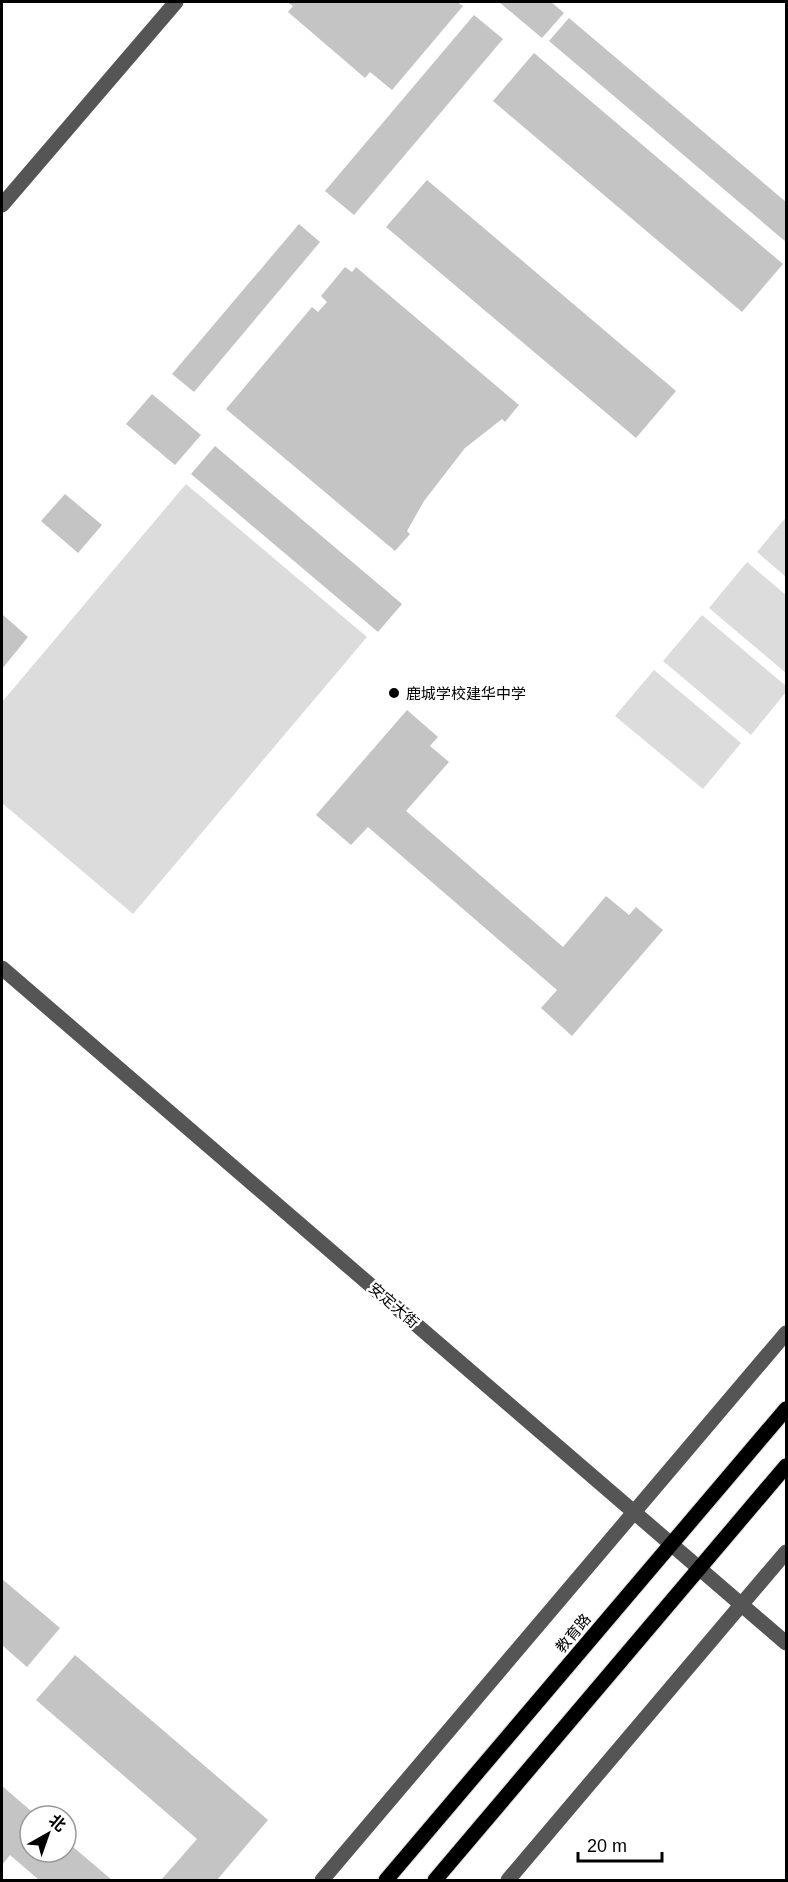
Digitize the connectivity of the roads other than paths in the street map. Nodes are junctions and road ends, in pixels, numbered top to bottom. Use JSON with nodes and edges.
{"nodes":[{"id":1,"x":176,"y":2,"type":"edge"},
{"id":2,"x":2,"y":205,"type":"edge"},
{"id":3,"x":2,"y":968,"type":"edge"},
{"id":4,"x":786,"y":1333,"type":"edge"},
{"id":5,"x":786,"y":1409,"type":"edge"},
{"id":6,"x":786,"y":1466,"type":"edge"},
{"id":7,"x":635,"y":1512,"type":"junction"},
{"id":8,"x":672,"y":1544,"type":"junction"},
{"id":9,"x":786,"y":1552,"type":"edge"},
{"id":10,"x":700,"y":1569,"type":"junction"},
{"id":11,"x":742,"y":1605,"type":"junction"},
{"id":12,"x":786,"y":1643,"type":"edge"},
{"id":13,"x":322,"y":1881,"type":"edge"},
{"id":14,"x":386,"y":1881,"type":"edge"},
{"id":15,"x":435,"y":1881,"type":"edge"},
{"id":16,"x":508,"y":1881,"type":"edge"}],
"edges":[{"from":1,"to":2,"type":"street"},
{"from":3,"to":7,"type":"street","name":"安定大街"},
{"from":4,"to":7,"type":"street"},
{"from":5,"to":8,"type":"main road","name":"教育路"},
{"from":6,"to":10,"type":"main road"},
{"from":7,"to":8,"type":"street","name":"安定大街"},
{"from":7,"to":13,"type":"street"},
{"from":8,"to":10,"type":"street","name":"安定大街"},
{"from":8,"to":14,"type":"main road","name":"教育路"},
{"from":9,"to":11,"type":"street"},
{"from":10,"to":11,"type":"street","name":"安定大街"},
{"from":10,"to":15,"type":"main road"},
{"from":11,"to":12,"type":"street","name":"安定大街"},
{"from":11,"to":16,"type":"street"}]}
